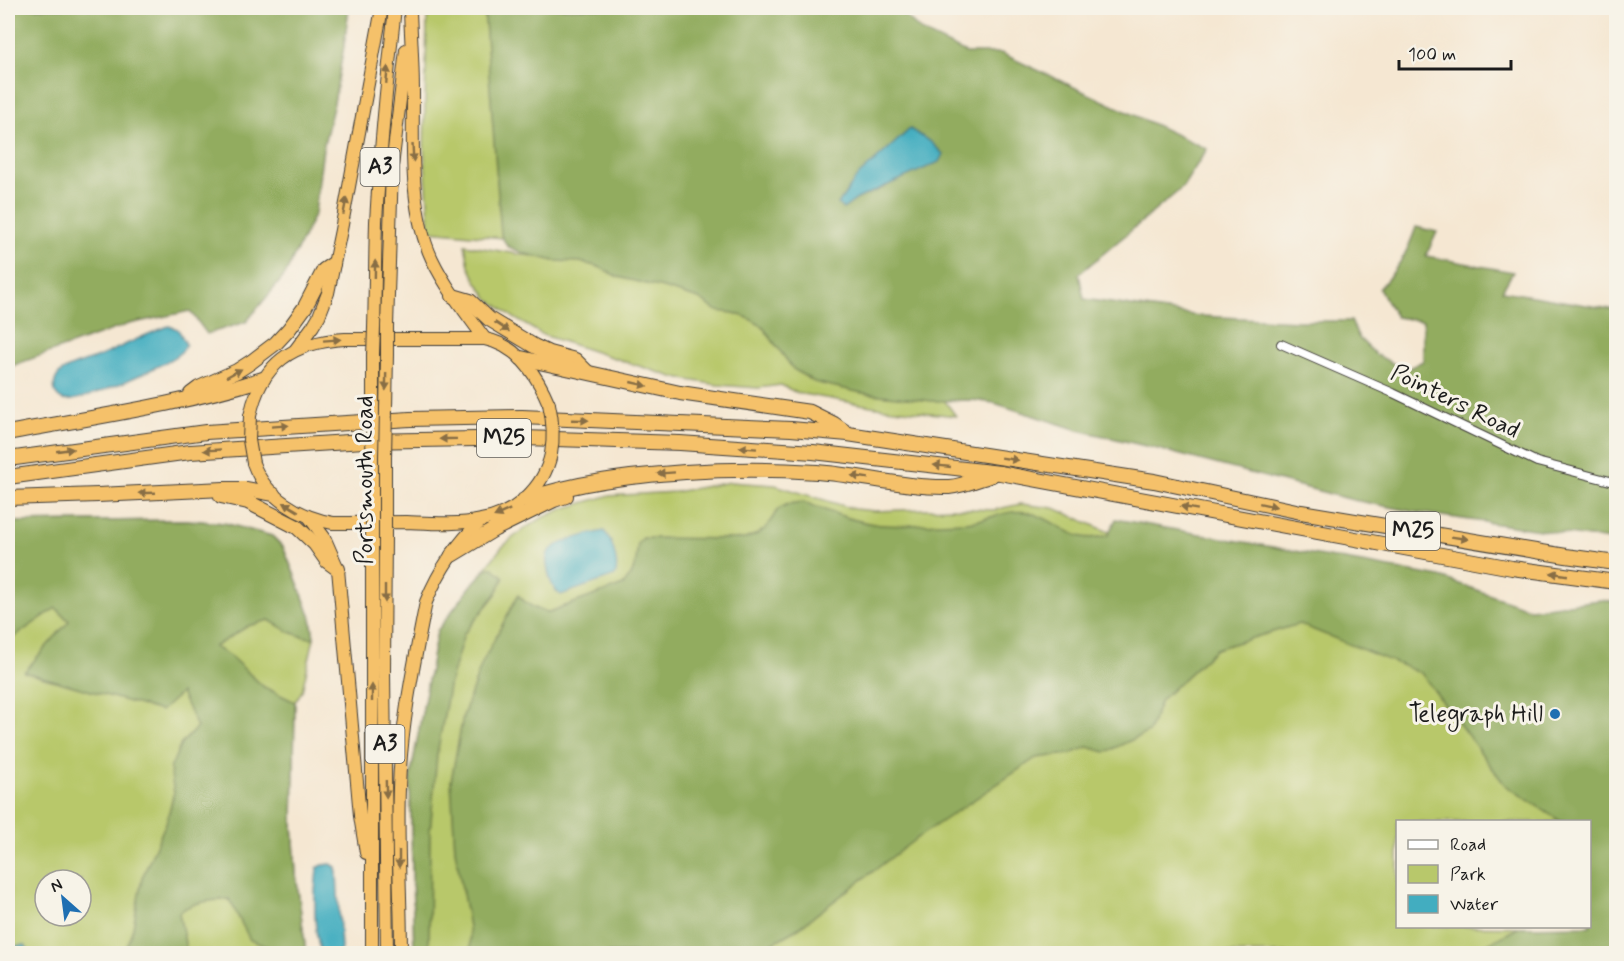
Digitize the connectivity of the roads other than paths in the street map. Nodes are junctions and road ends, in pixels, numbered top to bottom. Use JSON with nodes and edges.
{"nodes":[{"id":1,"x":382,"y":8,"type":"edge"},
{"id":2,"x":394,"y":8,"type":"edge"},
{"id":3,"x":410,"y":9,"type":"edge"},
{"id":4,"x":333,"y":264,"type":"junction"},
{"id":5,"x":453,"y":296,"type":"junction"},
{"id":6,"x":485,"y":339,"type":"junction"},
{"id":7,"x":1281,"y":344,"type":"dead end"},
{"id":8,"x":295,"y":349,"type":"junction"},
{"id":9,"x":521,"y":358,"type":"junction"},
{"id":10,"x":587,"y":372,"type":"junction"},
{"id":11,"x":263,"y":379,"type":"junction"},
{"id":12,"x":182,"y":400,"type":"junction"},
{"id":13,"x":8,"y":433,"type":"edge"},
{"id":14,"x":848,"y":434,"type":"junction"},
{"id":15,"x":8,"y":459,"type":"edge"},
{"id":16,"x":1000,"y":473,"type":"junction"},
{"id":17,"x":8,"y":477,"type":"edge"},
{"id":18,"x":1617,"y":480,"type":"edge"},
{"id":19,"x":597,"y":481,"type":"junction"},
{"id":20,"x":209,"y":490,"type":"junction"},
{"id":21,"x":273,"y":494,"type":"junction"},
{"id":22,"x":8,"y":498,"type":"edge"},
{"id":23,"x":524,"y":500,"type":"junction"},
{"id":24,"x":309,"y":517,"type":"junction"},
{"id":25,"x":482,"y":520,"type":"junction"},
{"id":26,"x":378,"y":536,"type":"junction"},
{"id":27,"x":452,"y":555,"type":"junction"},
{"id":28,"x":1617,"y":562,"type":"edge"},
{"id":29,"x":338,"y":569,"type":"junction"},
{"id":30,"x":1617,"y":582,"type":"edge"},
{"id":31,"x":371,"y":878,"type":"junction"},
{"id":32,"x":372,"y":954,"type":"edge"},
{"id":33,"x":387,"y":954,"type":"edge"},
{"id":34,"x":401,"y":954,"type":"edge"}],
"edges":[{"from":4,"to":1,"type":"highway","number":"A3","one_way":true},
{"from":26,"to":2,"type":"highway","name":"Portsmouth Road","number":"A3","one_way":true,"bridge":true},
{"from":3,"to":5,"type":"highway","number":"A3","one_way":true},
{"from":3,"to":26,"type":"highway","name":"Portsmouth Road","number":"A3","one_way":true,"bridge":true},
{"from":4,"to":8,"type":"highway","number":"A3"},
{"from":12,"to":4,"type":"highway","one_way":true},
{"from":5,"to":6,"type":"highway","number":"A3"},
{"from":5,"to":10,"type":"highway","number":"M25","one_way":true},
{"from":8,"to":6,"type":"highway","one_way":true},
{"from":6,"to":9,"type":"highway"},
{"from":7,"to":18,"type":"street","name":"Pointers Road"},
{"from":8,"to":11,"type":"highway"},
{"from":9,"to":10,"type":"highway","number":"M25"},
{"from":9,"to":23,"type":"highway","bridge":true},
{"from":10,"to":14,"type":"highway","number":"M25","one_way":true},
{"from":11,"to":12,"type":"highway"},
{"from":11,"to":21,"type":"highway","bridge":true},
{"from":12,"to":13,"type":"highway"},
{"from":15,"to":14,"type":"highway","number":"M25","one_way":true},
{"from":14,"to":28,"type":"highway","number":"M25","one_way":true},
{"from":16,"to":17,"type":"highway","number":"M25","one_way":true},
{"from":16,"to":19,"type":"highway","number":"M25","one_way":true},
{"from":30,"to":16,"type":"highway","number":"M25","one_way":true},
{"from":19,"to":23,"type":"highway"},
{"from":19,"to":27,"type":"highway","number":"M25"},
{"from":20,"to":21,"type":"highway"},
{"from":20,"to":22,"type":"highway","one_way":true},
{"from":20,"to":29,"type":"highway"},
{"from":24,"to":21,"type":"highway","one_way":true},
{"from":23,"to":25,"type":"highway","one_way":true},
{"from":24,"to":25,"type":"highway"},
{"from":24,"to":29,"type":"highway","number":"A3"},
{"from":25,"to":27,"type":"highway","number":"A3"},
{"from":31,"to":26,"type":"highway","name":"Portsmouth Road","number":"A3","one_way":true},
{"from":26,"to":33,"type":"highway","name":"Portsmouth Road","number":"A3","one_way":true},
{"from":27,"to":34,"type":"highway","number":"A3","one_way":true},
{"from":29,"to":31,"type":"highway","number":"A3"},
{"from":31,"to":32,"type":"highway","name":"Portsmouth Road","number":"A3"}]}
